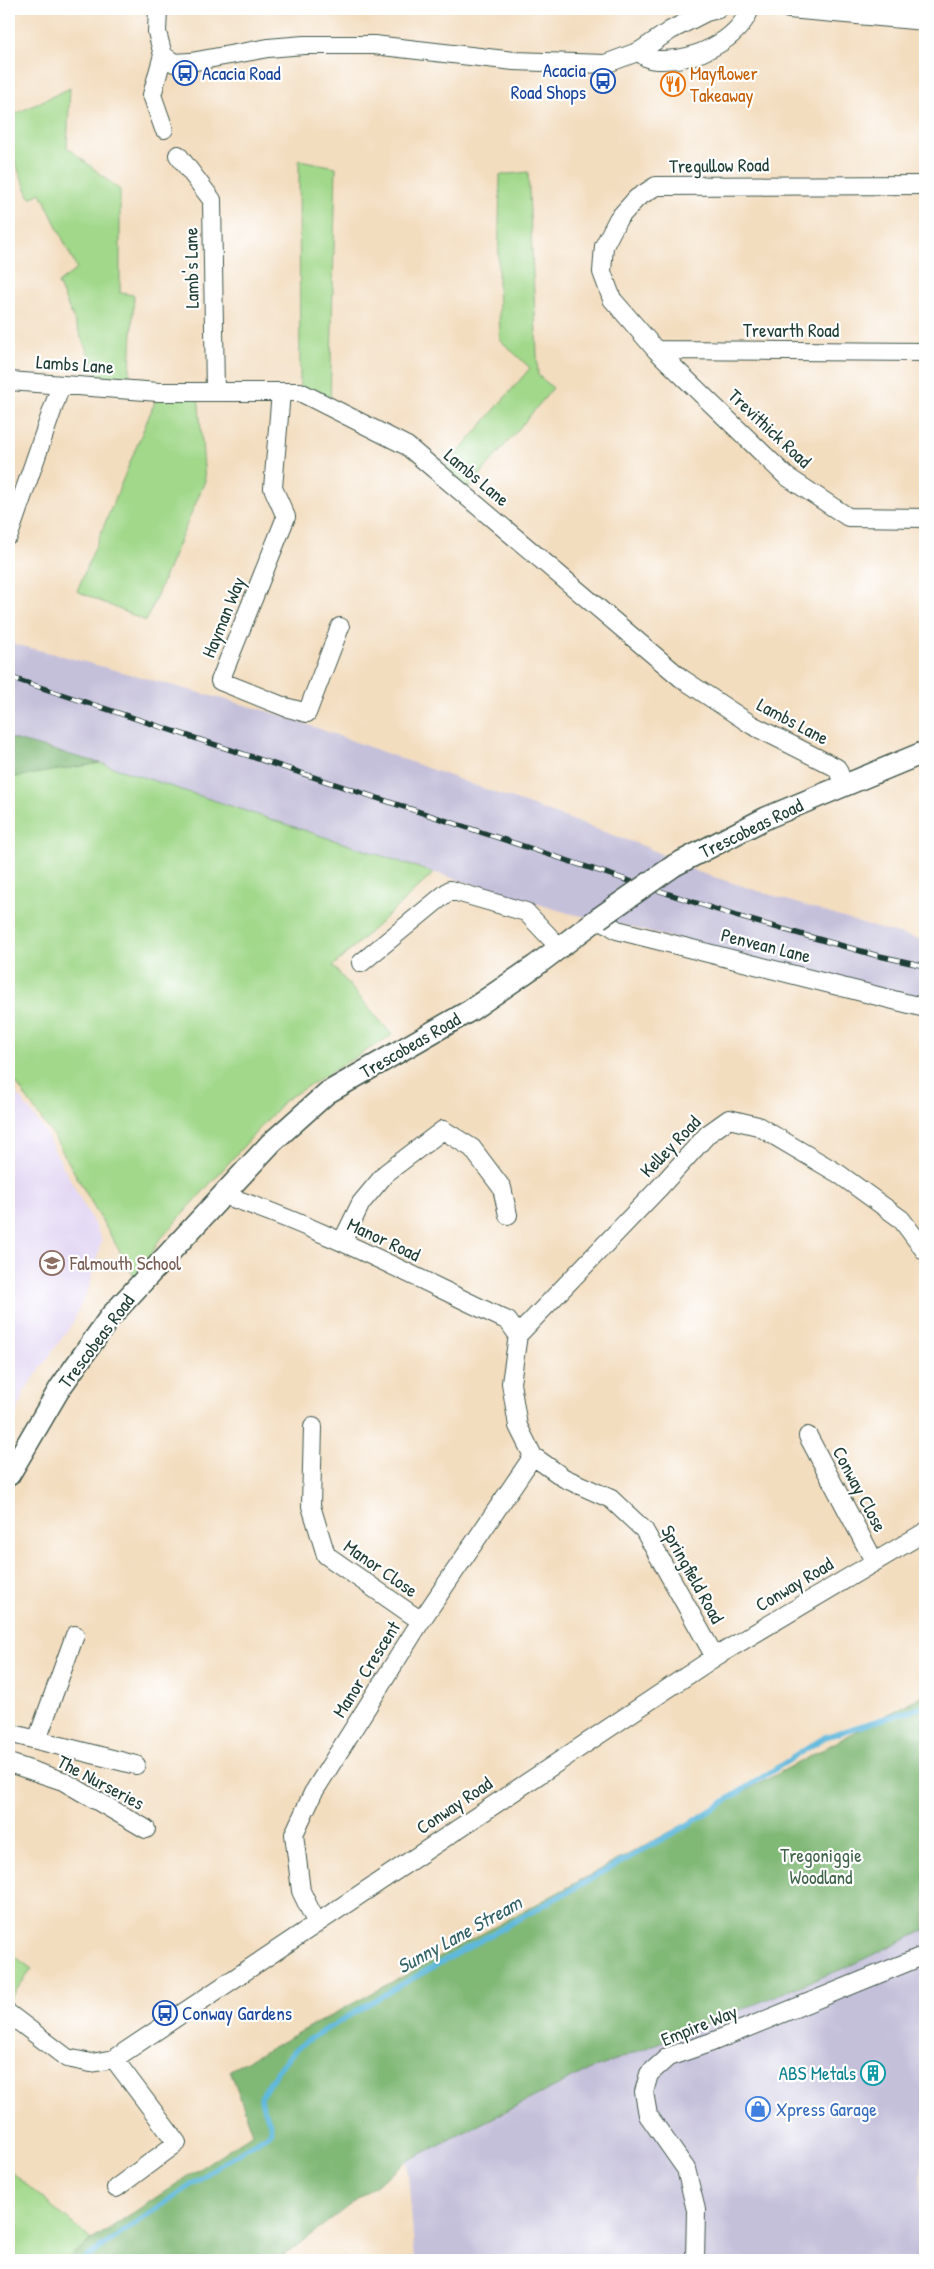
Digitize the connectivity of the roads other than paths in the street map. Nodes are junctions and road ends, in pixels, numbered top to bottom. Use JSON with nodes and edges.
{"nodes":[{"id":1,"x":158,"y":9,"type":"edge"},
{"id":2,"x":718,"y":9,"type":"edge"},
{"id":3,"x":750,"y":9,"type":"edge"},
{"id":4,"x":789,"y":9,"type":"edge"},
{"id":5,"x":925,"y":21,"type":"edge"},
{"id":6,"x":640,"y":51,"type":"junction"},
{"id":7,"x":164,"y":55,"type":"junction"},
{"id":8,"x":164,"y":128,"type":"dead end"},
{"id":9,"x":178,"y":155,"type":"dead end"},
{"id":10,"x":925,"y":185,"type":"edge"},
{"id":11,"x":656,"y":350,"type":"junction"},
{"id":12,"x":925,"y":352,"type":"edge"},
{"id":13,"x":9,"y":381,"type":"edge"},
{"id":14,"x":60,"y":384,"type":"junction"},
{"id":15,"x":214,"y":392,"type":"junction"},
{"id":16,"x":281,"y":392,"type":"junction"},
{"id":17,"x":925,"y":518,"type":"edge"},
{"id":18,"x":9,"y":536,"type":"edge"},
{"id":19,"x":340,"y":627,"type":"dead end"},
{"id":20,"x":925,"y":752,"type":"edge"},
{"id":21,"x":844,"y":785,"type":"junction"},
{"id":22,"x":599,"y":918,"type":"junction"},
{"id":23,"x":559,"y":947,"type":"junction"},
{"id":24,"x":361,"y":963,"type":"dead end"},
{"id":25,"x":925,"y":1008,"type":"edge"},
{"id":26,"x":223,"y":1195,"type":"junction"},
{"id":27,"x":508,"y":1214,"type":"dead end"},
{"id":28,"x":342,"y":1242,"type":"junction"},
{"id":29,"x":925,"y":1250,"type":"edge"},
{"id":30,"x":518,"y":1335,"type":"junction"},
{"id":31,"x":313,"y":1427,"type":"dead end"},
{"id":32,"x":808,"y":1436,"type":"dead end"},
{"id":33,"x":533,"y":1456,"type":"junction"},
{"id":34,"x":9,"y":1475,"type":"edge"},
{"id":35,"x":925,"y":1532,"type":"edge"},
{"id":36,"x":874,"y":1561,"type":"junction"},
{"id":37,"x":421,"y":1621,"type":"junction"},
{"id":38,"x":75,"y":1635,"type":"dead end"},
{"id":39,"x":715,"y":1657,"type":"junction"},
{"id":40,"x":9,"y":1733,"type":"edge"},
{"id":41,"x":37,"y":1740,"type":"junction"},
{"id":42,"x":9,"y":1763,"type":"edge"},
{"id":43,"x":136,"y":1765,"type":"dead end"},
{"id":44,"x":146,"y":1829,"type":"dead end"},
{"id":45,"x":316,"y":1922,"type":"junction"},
{"id":46,"x":925,"y":1955,"type":"edge"},
{"id":47,"x":9,"y":2014,"type":"edge"},
{"id":48,"x":114,"y":2059,"type":"junction"},
{"id":49,"x":116,"y":2188,"type":"dead end"},
{"id":50,"x":695,"y":2260,"type":"edge"}],
"edges":[{"from":1,"to":7,"type":"street"},
{"from":2,"to":6,"type":"street"},
{"from":3,"to":6,"type":"street"},
{"from":4,"to":5,"type":"street"},
{"from":6,"to":7,"type":"street"},
{"from":7,"to":8,"type":"street"},
{"from":9,"to":15,"type":"street","name":"Lamb's Lane"},
{"from":10,"to":11,"type":"street","name":"Tregullow Road"},
{"from":11,"to":12,"type":"street","name":"Trevarth Road"},
{"from":11,"to":17,"type":"street","name":"Trevithick Road"},
{"from":13,"to":14,"type":"street","name":"Lambs Lane"},
{"from":14,"to":15,"type":"street","name":"Lambs Lane"},
{"from":14,"to":18,"type":"street"},
{"from":15,"to":16,"type":"street","name":"Lambs Lane"},
{"from":16,"to":19,"type":"street","name":"Hayman Way"},
{"from":16,"to":21,"type":"street","name":"Lambs Lane"},
{"from":20,"to":21,"type":"street","name":"Trescobeas Road"},
{"from":21,"to":22,"type":"street","name":"Trescobeas Road","bridge":true},
{"from":22,"to":23,"type":"street","name":"Trescobeas Road"},
{"from":22,"to":25,"type":"street","name":"Penvean Lane"},
{"from":23,"to":24,"type":"street"},
{"from":23,"to":26,"type":"street","name":"Trescobeas Road"},
{"from":26,"to":28,"type":"street","name":"Manor Road"},
{"from":26,"to":34,"type":"street","name":"Trescobeas Road"},
{"from":27,"to":28,"type":"street"},
{"from":28,"to":30,"type":"street","name":"Manor Road"},
{"from":29,"to":30,"type":"street","name":"Kelley Road"},
{"from":30,"to":33,"type":"street","name":"Springfield Road"},
{"from":31,"to":37,"type":"street","name":"Manor Close"},
{"from":32,"to":36,"type":"street","name":"Conway Close"},
{"from":33,"to":37,"type":"street","name":"Manor Crescent"},
{"from":33,"to":39,"type":"street","name":"Springfield Road"},
{"from":35,"to":36,"type":"street","name":"Conway Road"},
{"from":36,"to":39,"type":"street","name":"Conway Road"},
{"from":37,"to":45,"type":"street","name":"Manor Crescent"},
{"from":38,"to":41,"type":"street"},
{"from":39,"to":45,"type":"street","name":"Conway Road"},
{"from":40,"to":41,"type":"street"},
{"from":41,"to":43,"type":"street"},
{"from":42,"to":44,"type":"street","name":"The Nurseries"},
{"from":45,"to":48,"type":"street","name":"Conway Road"},
{"from":46,"to":50,"type":"street","name":"Empire Way"},
{"from":47,"to":48,"type":"street","name":"Conway Road"},
{"from":48,"to":49,"type":"street"}]}
